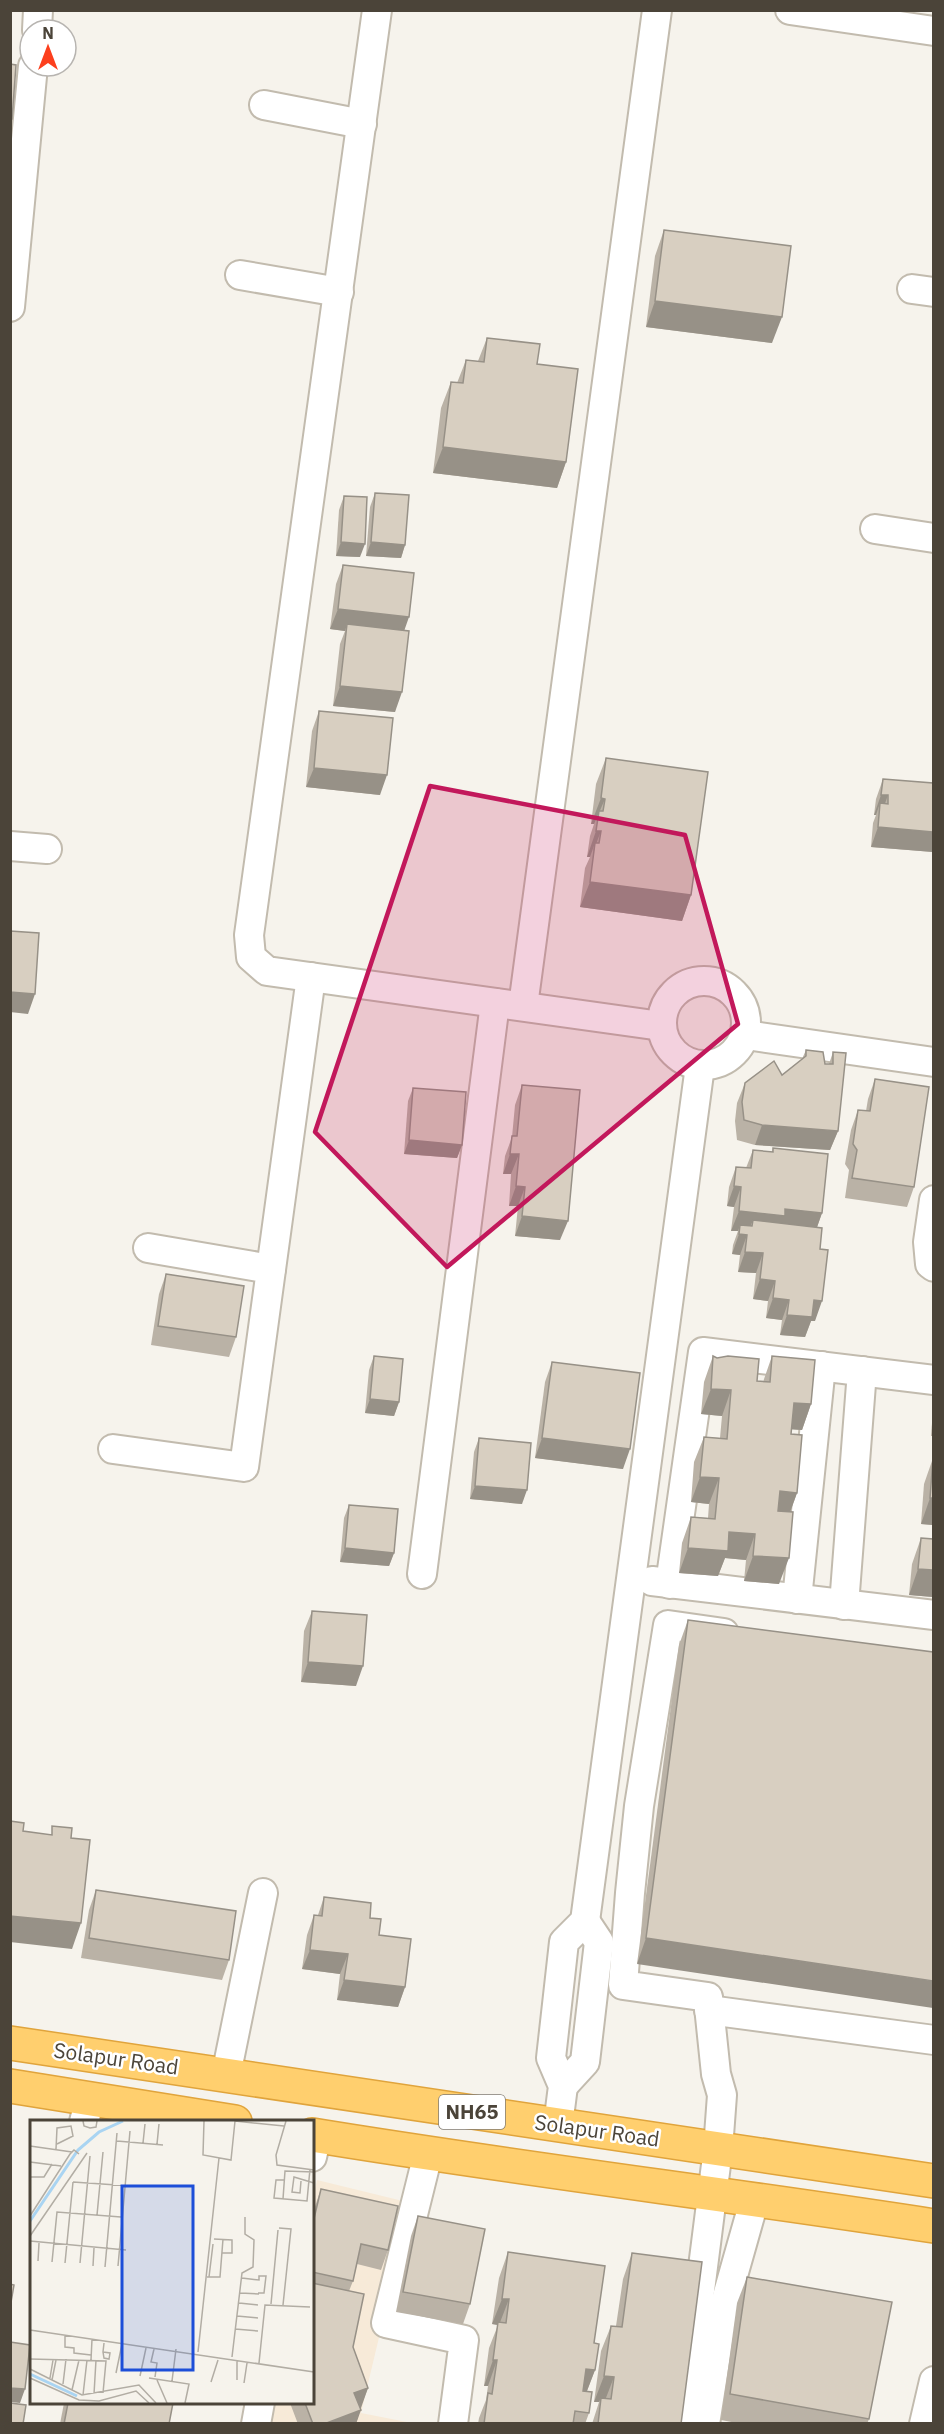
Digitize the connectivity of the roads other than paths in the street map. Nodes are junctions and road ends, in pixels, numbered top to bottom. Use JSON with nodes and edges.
{"nodes":[{"id":1,"x":377,"y":10,"type":"edge"},
{"id":2,"x":657,"y":10,"type":"edge"},
{"id":3,"x":790,"y":10,"type":"edge"},
{"id":4,"x":881,"y":17,"type":"edge"},
{"id":5,"x":933,"y":31,"type":"edge"},
{"id":6,"x":32,"y":78,"type":"edge"},
{"id":7,"x":264,"y":105,"type":"dead end"},
{"id":8,"x":362,"y":124,"type":"junction"},
{"id":9,"x":240,"y":274,"type":"dead end"},
{"id":10,"x":339,"y":292,"type":"junction"},
{"id":11,"x":10,"y":307,"type":"edge"},
{"id":12,"x":875,"y":529,"type":"dead end"},
{"id":13,"x":933,"y":538,"type":"edge"},
{"id":14,"x":10,"y":846,"type":"edge"},
{"id":15,"x":47,"y":849,"type":"dead end"},
{"id":16,"x":311,"y":977,"type":"junction"},
{"id":17,"x":495,"y":1003,"type":"junction"},
{"id":18,"x":523,"y":1006,"type":"junction"},
{"id":19,"x":661,"y":1026,"type":"junction"},
{"id":20,"x":746,"y":1035,"type":"junction"},
{"id":21,"x":933,"y":1062,"type":"edge"},
{"id":22,"x":700,"y":1066,"type":"junction"},
{"id":23,"x":933,"y":1200,"type":"edge"},
{"id":24,"x":148,"y":1248,"type":"dead end"},
{"id":25,"x":933,"y":1267,"type":"edge"},
{"id":26,"x":271,"y":1269,"type":"junction"},
{"id":27,"x":821,"y":1366,"type":"junction"},
{"id":28,"x":862,"y":1371,"type":"junction"},
{"id":29,"x":933,"y":1380,"type":"edge"},
{"id":30,"x":113,"y":1449,"type":"dead end"},
{"id":31,"x":422,"y":1574,"type":"dead end"},
{"id":32,"x":633,"y":1579,"type":"junction"},
{"id":33,"x":670,"y":1584,"type":"junction"},
{"id":34,"x":797,"y":1599,"type":"junction"},
{"id":35,"x":844,"y":1605,"type":"junction"},
{"id":36,"x":933,"y":1615,"type":"edge"},
{"id":37,"x":747,"y":1636,"type":"edge"},
{"id":38,"x":263,"y":1893,"type":"dead end"},
{"id":39,"x":709,"y":2010,"type":"junction"},
{"id":40,"x":933,"y":2040,"type":"edge"},
{"id":41,"x":10,"y":2043,"type":"edge"},
{"id":42,"x":226,"y":2075,"type":"junction"},
{"id":43,"x":10,"y":2086,"type":"edge"},
{"id":44,"x":87,"y":2110,"type":"edge"},
{"id":45,"x":210,"y":2120,"type":"edge"},
{"id":46,"x":558,"y":2125,"type":"junction"},
{"id":47,"x":314,"y":2142,"type":"edge"},
{"id":48,"x":718,"y":2149,"type":"junction"},
{"id":49,"x":428,"y":2154,"type":"junction"},
{"id":50,"x":933,"y":2181,"type":"edge"},
{"id":51,"x":712,"y":2193,"type":"junction"},
{"id":52,"x":755,"y":2198,"type":"junction"},
{"id":53,"x":933,"y":2226,"type":"edge"},
{"id":54,"x":933,"y":2381,"type":"edge"},
{"id":55,"x":260,"y":2404,"type":"edge"},
{"id":56,"x":256,"y":2424,"type":"edge"},
{"id":57,"x":453,"y":2424,"type":"edge"},
{"id":58,"x":683,"y":2424,"type":"edge"},
{"id":59,"x":705,"y":2424,"type":"edge"},
{"id":60,"x":924,"y":2424,"type":"edge"}],
"edges":[{"from":1,"to":8,"type":"street"},
{"from":2,"to":18,"type":"street"},
{"from":3,"to":4,"type":"street"},
{"from":4,"to":5,"type":"street"},
{"from":6,"to":11,"type":"street"},
{"from":7,"to":8,"type":"street"},
{"from":8,"to":10,"type":"street"},
{"from":9,"to":10,"type":"street"},
{"from":10,"to":16,"type":"street"},
{"from":12,"to":13,"type":"street"},
{"from":14,"to":15,"type":"street"},
{"from":16,"to":17,"type":"street"},
{"from":16,"to":26,"type":"street"},
{"from":17,"to":18,"type":"street"},
{"from":17,"to":31,"type":"street"},
{"from":18,"to":19,"type":"street"},
{"from":19,"to":20,"type":"street"},
{"from":19,"to":22,"type":"street"},
{"from":20,"to":21,"type":"street"},
{"from":20,"to":22,"type":"street"},
{"from":22,"to":32,"type":"street"},
{"from":23,"to":25,"type":"street"},
{"from":24,"to":26,"type":"street"},
{"from":26,"to":30,"type":"street"},
{"from":27,"to":28,"type":"street"},
{"from":27,"to":33,"type":"street"},
{"from":27,"to":34,"type":"street"},
{"from":28,"to":29,"type":"street"},
{"from":28,"to":35,"type":"street"},
{"from":32,"to":33,"type":"street"},
{"from":32,"to":46,"type":"street"},
{"from":33,"to":34,"type":"street"},
{"from":34,"to":35,"type":"street"},
{"from":35,"to":36,"type":"street"},
{"from":37,"to":39,"type":"street"},
{"from":38,"to":42,"type":"street"},
{"from":39,"to":40,"type":"street"},
{"from":39,"to":48,"type":"street"},
{"from":41,"to":42,"type":"highway","name":"Solapur Road","number":"NH65"},
{"from":42,"to":46,"type":"highway","name":"Solapur Road","number":"NH65"},
{"from":43,"to":44,"type":"highway","name":"Solapur Road"},
{"from":44,"to":45,"type":"highway","name":"Solapur Road"},
{"from":46,"to":48,"type":"highway","name":"Solapur Road","number":"NH65"},
{"from":47,"to":49,"type":"highway","number":"NH65"},
{"from":48,"to":50,"type":"highway","name":"Solapur Road","number":"NH65"},
{"from":48,"to":51,"type":"street"},
{"from":49,"to":51,"type":"highway","number":"NH65"},
{"from":49,"to":57,"type":"street"},
{"from":51,"to":52,"type":"highway","number":"NH65"},
{"from":51,"to":58,"type":"street"},
{"from":52,"to":53,"type":"highway","number":"NH65"},
{"from":52,"to":59,"type":"street"},
{"from":54,"to":60,"type":"street"},
{"from":55,"to":56,"type":"street"}]}
